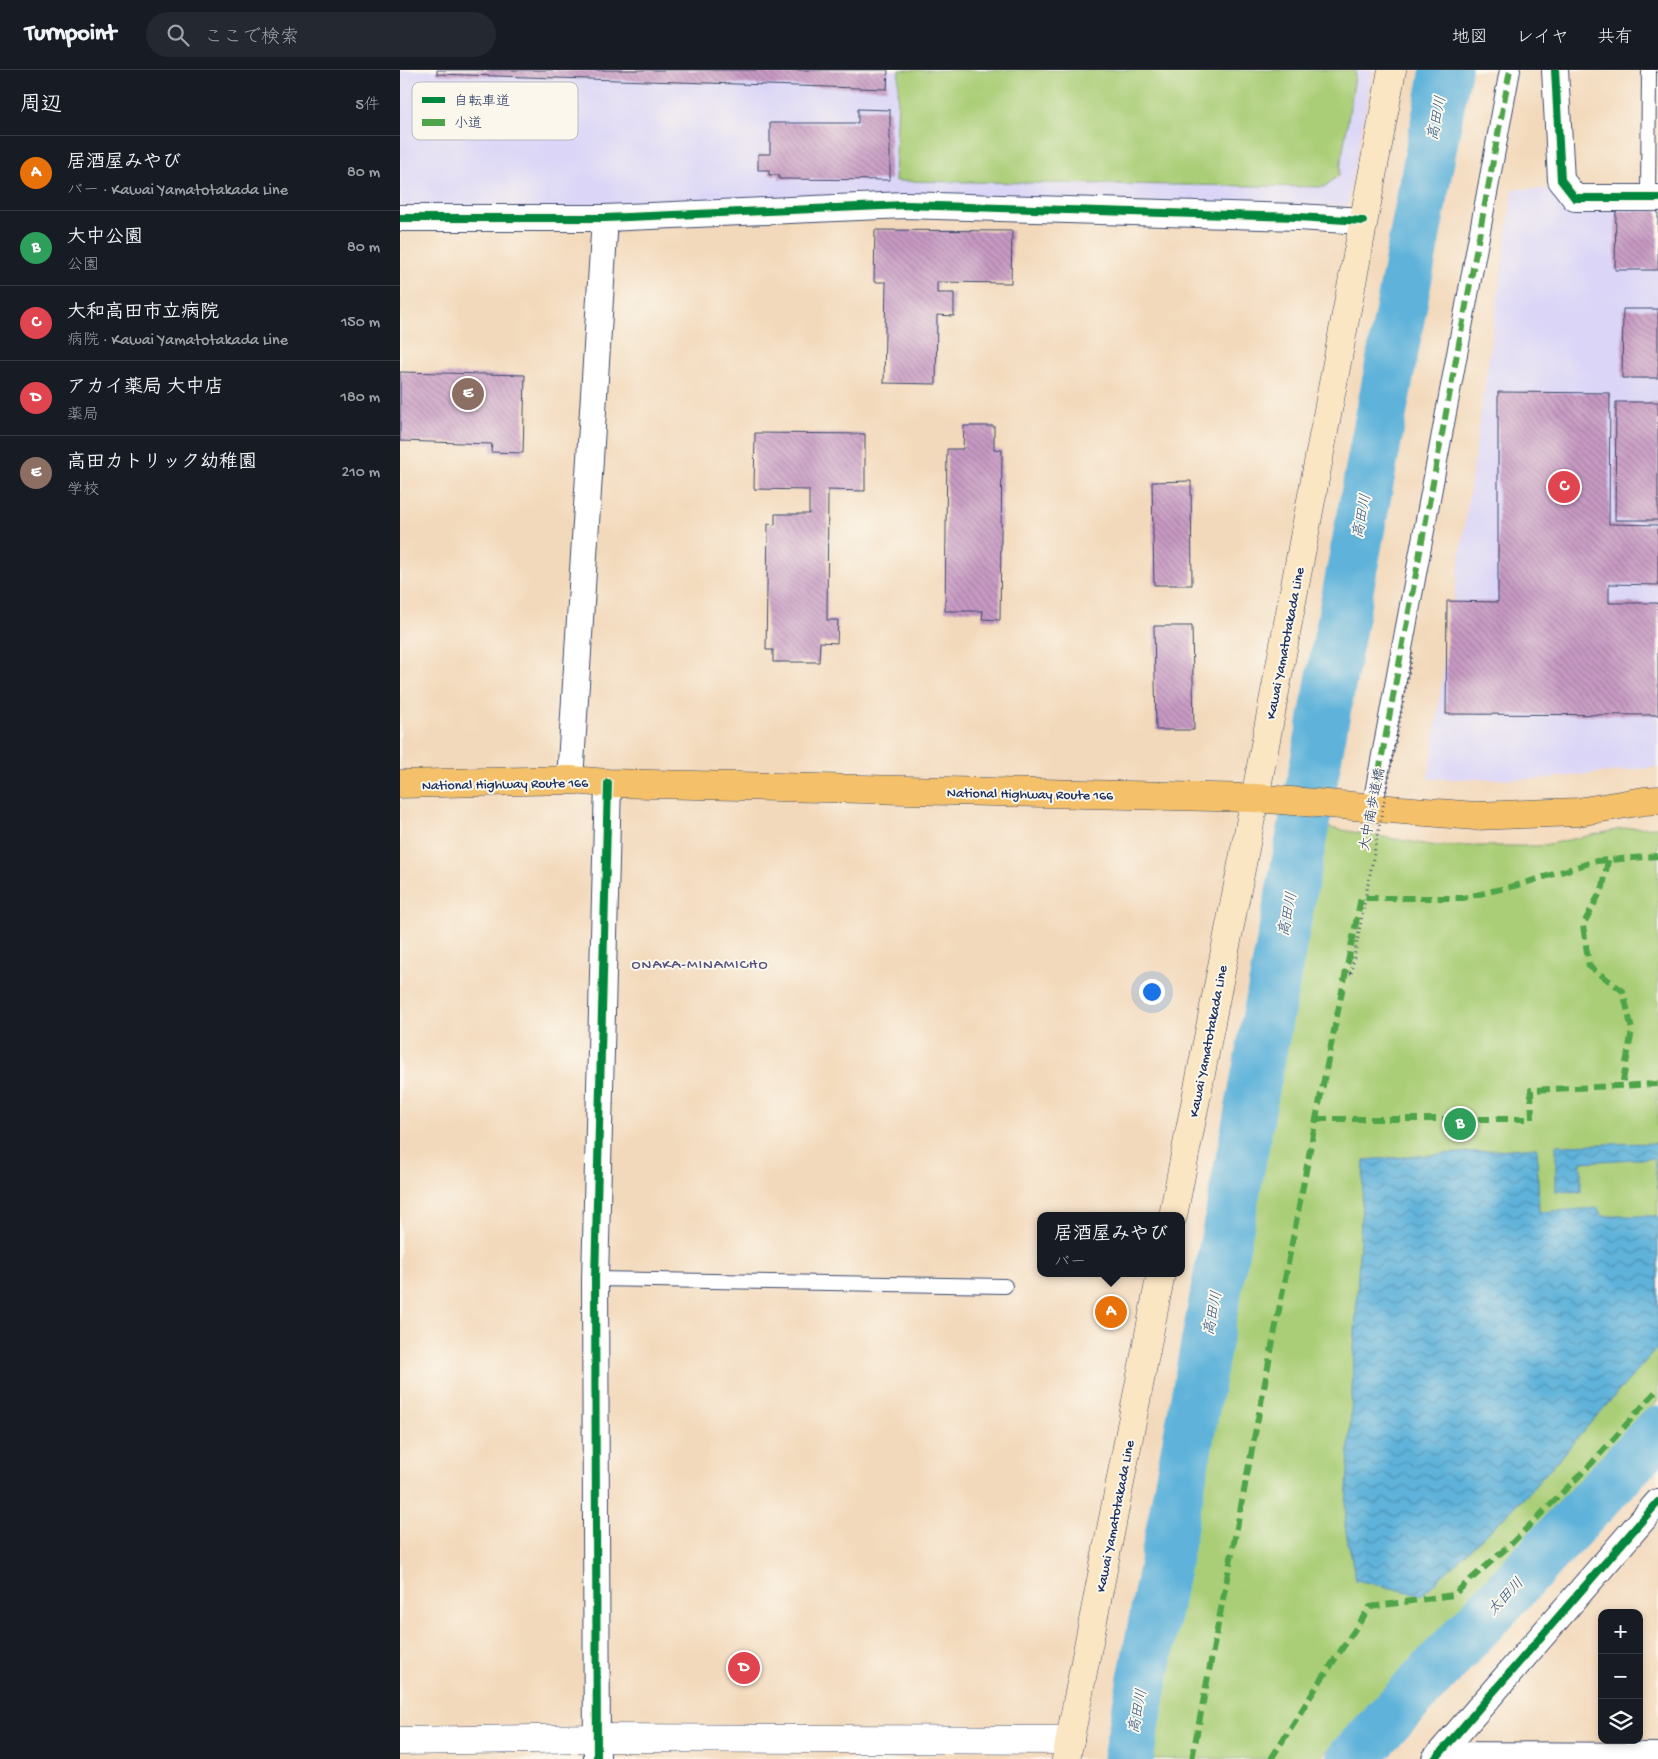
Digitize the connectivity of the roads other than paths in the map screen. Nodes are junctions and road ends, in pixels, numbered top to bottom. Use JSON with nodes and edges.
{"nodes":[{"id":1,"x":1392,"y":70,"type":"edge"},
{"id":2,"x":1510,"y":70,"type":"edge"},
{"id":3,"x":1555,"y":70,"type":"edge"},
{"id":4,"x":1649,"y":70,"type":"edge"},
{"id":5,"x":1653,"y":198,"type":"edge"},
{"id":6,"x":400,"y":218,"type":"edge"},
{"id":7,"x":604,"y":218,"type":"junction"},
{"id":8,"x":1363,"y":222,"type":"junction"},
{"id":9,"x":570,"y":780,"type":"junction"},
{"id":10,"x":608,"y":783,"type":"junction"},
{"id":11,"x":400,"y":784,"type":"edge"},
{"id":12,"x":1264,"y":799,"type":"junction"},
{"id":13,"x":1658,"y":800,"type":"edge"},
{"id":14,"x":1372,"y":809,"type":"junction"},
{"id":15,"x":1174,"y":1212,"type":"edge"},
{"id":16,"x":1161,"y":1277,"type":"edge"},
{"id":17,"x":596,"y":1279,"type":"junction"},
{"id":18,"x":1005,"y":1286,"type":"dead end"},
{"id":19,"x":1658,"y":1502,"type":"edge"},
{"id":20,"x":400,"y":1741,"type":"edge"},
{"id":21,"x":597,"y":1748,"type":"edge"},
{"id":22,"x":1068,"y":1750,"type":"edge"},
{"id":23,"x":1658,"y":1756,"type":"edge"},
{"id":24,"x":1438,"y":1757,"type":"edge"},
{"id":25,"x":1629,"y":1757,"type":"edge"}],
"edges":[{"from":1,"to":8,"type":"main road","name":"Kawai Yamatotakada Line"},
{"from":2,"to":14,"type":"street"},
{"from":3,"to":5,"type":"street"},
{"from":4,"to":5,"type":"lane"},
{"from":6,"to":7,"type":"street"},
{"from":7,"to":8,"type":"street"},
{"from":7,"to":9,"type":"street"},
{"from":8,"to":12,"type":"main road","name":"Kawai Yamatotakada Line"},
{"from":9,"to":10,"type":"highway","name":"National Highway Route 166"},
{"from":9,"to":11,"type":"highway","name":"National Highway Route 166"},
{"from":10,"to":12,"type":"highway","name":"National Highway Route 166"},
{"from":10,"to":17,"type":"street"},
{"from":12,"to":14,"type":"highway","name":"National Highway Route 166"},
{"from":12,"to":15,"type":"main road","name":"Kawai Yamatotakada Line"},
{"from":13,"to":14,"type":"highway","name":"National Highway Route 166"},
{"from":16,"to":22,"type":"main road","name":"Kawai Yamatotakada Line"},
{"from":17,"to":18,"type":"lane"},
{"from":17,"to":21,"type":"street"},
{"from":19,"to":24,"type":"street"},
{"from":20,"to":21,"type":"street"},
{"from":21,"to":22,"type":"street"},
{"from":23,"to":25,"type":"street"},
{"from":24,"to":25,"type":"street"}]}
